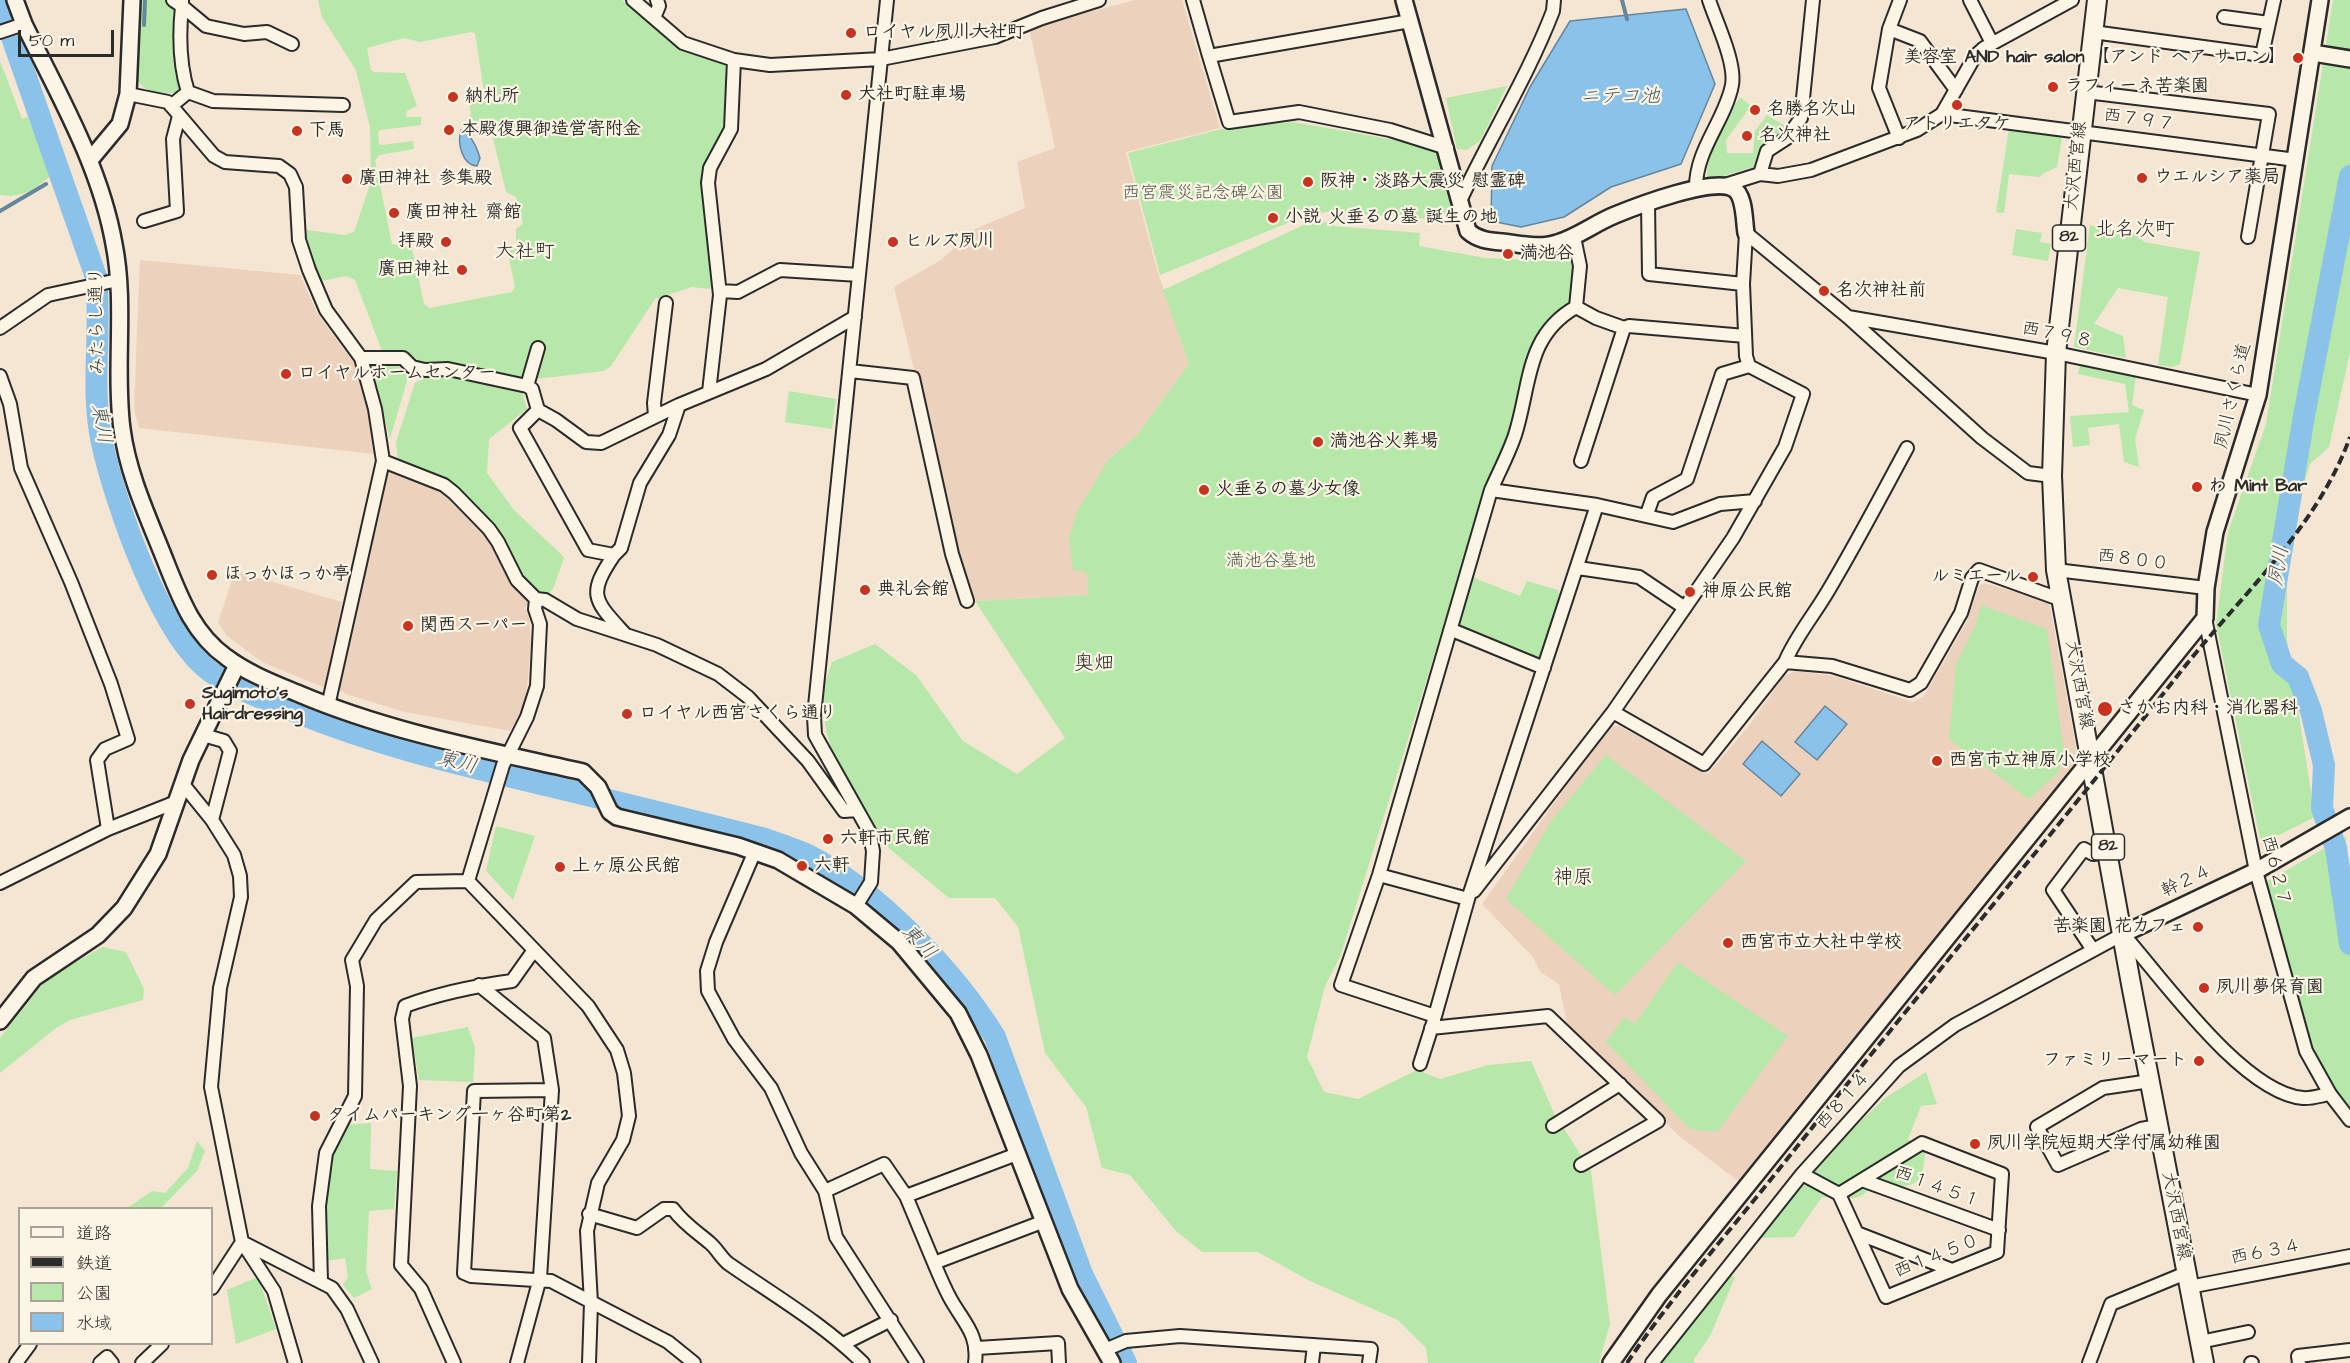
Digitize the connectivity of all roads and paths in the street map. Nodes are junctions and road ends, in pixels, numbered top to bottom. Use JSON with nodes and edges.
{"nodes":[{"id":1,"x":15,"y":0,"type":"edge"},
{"id":2,"x":132,"y":0,"type":"edge"},
{"id":3,"x":633,"y":0,"type":"edge"},
{"id":4,"x":657,"y":0,"type":"edge"},
{"id":5,"x":887,"y":0,"type":"edge"},
{"id":6,"x":1099,"y":0,"type":"edge"},
{"id":7,"x":1193,"y":0,"type":"edge"},
{"id":8,"x":1404,"y":0,"type":"edge"},
{"id":9,"x":1554,"y":0,"type":"edge"},
{"id":10,"x":1709,"y":0,"type":"edge"},
{"id":11,"x":1814,"y":0,"type":"edge"},
{"id":12,"x":1900,"y":0,"type":"edge"},
{"id":13,"x":1970,"y":0,"type":"edge"},
{"id":14,"x":2072,"y":0,"type":"edge"},
{"id":15,"x":2097,"y":0,"type":"edge"},
{"id":16,"x":2274,"y":0,"type":"edge"},
{"id":17,"x":2320,"y":0,"type":"edge"},
{"id":18,"x":179,"y":2,"type":"edge"},
{"id":19,"x":2048,"y":6,"type":"edge"},
{"id":20,"x":2224,"y":17,"type":"dead end"},
{"id":21,"x":654,"y":18,"type":"junction"},
{"id":22,"x":1410,"y":21,"type":"junction"},
{"id":23,"x":2269,"y":23,"type":"junction"},
{"id":24,"x":20,"y":25,"type":"junction"},
{"id":25,"x":1889,"y":29,"type":"junction"},
{"id":26,"x":0,"y":32,"type":"edge"},
{"id":27,"x":2093,"y":32,"type":"junction"},
{"id":28,"x":1992,"y":43,"type":"junction"},
{"id":29,"x":292,"y":44,"type":"dead end"},
{"id":30,"x":2313,"y":53,"type":"junction"},
{"id":31,"x":1209,"y":56,"type":"junction"},
{"id":32,"x":2345,"y":58,"type":"edge"},
{"id":33,"x":881,"y":59,"type":"junction"},
{"id":34,"x":734,"y":60,"type":"junction"},
{"id":35,"x":1956,"y":90,"type":"junction"},
{"id":36,"x":188,"y":92,"type":"junction"},
{"id":37,"x":2086,"y":92,"type":"junction"},
{"id":38,"x":128,"y":94,"type":"junction"},
{"id":39,"x":343,"y":105,"type":"dead end"},
{"id":40,"x":171,"y":106,"type":"junction"},
{"id":41,"x":1942,"y":114,"type":"junction"},
{"id":42,"x":179,"y":116,"type":"junction"},
{"id":43,"x":2081,"y":130,"type":"junction"},
{"id":44,"x":1899,"y":138,"type":"junction"},
{"id":45,"x":1447,"y":148,"type":"junction"},
{"id":46,"x":2260,"y":156,"type":"junction"},
{"id":47,"x":90,"y":160,"type":"junction"},
{"id":48,"x":2296,"y":160,"type":"junction"},
{"id":49,"x":1760,"y":174,"type":"junction"},
{"id":50,"x":1722,"y":186,"type":"junction"},
{"id":51,"x":1696,"y":189,"type":"junction"},
{"id":52,"x":1461,"y":199,"type":"junction"},
{"id":53,"x":1648,"y":203,"type":"junction"},
{"id":54,"x":144,"y":221,"type":"dead end"},
{"id":55,"x":1746,"y":233,"type":"junction"},
{"id":56,"x":1574,"y":237,"type":"junction"},
{"id":57,"x":2248,"y":237,"type":"dead end"},
{"id":58,"x":859,"y":275,"type":"junction"},
{"id":59,"x":110,"y":282,"type":"junction"},
{"id":60,"x":1743,"y":284,"type":"junction"},
{"id":61,"x":720,"y":291,"type":"junction"},
{"id":62,"x":666,"y":303,"type":"dead end"},
{"id":63,"x":1576,"y":307,"type":"junction"},
{"id":64,"x":855,"y":317,"type":"junction"},
{"id":65,"x":1848,"y":317,"type":"junction"},
{"id":66,"x":0,"y":328,"type":"edge"},
{"id":67,"x":1624,"y":328,"type":"junction"},
{"id":68,"x":1745,"y":336,"type":"junction"},
{"id":69,"x":538,"y":348,"type":"dead end"},
{"id":70,"x":2056,"y":353,"type":"junction"},
{"id":71,"x":361,"y":358,"type":"junction"},
{"id":72,"x":1749,"y":366,"type":"junction"},
{"id":73,"x":850,"y":370,"type":"junction"},
{"id":74,"x":0,"y":376,"type":"edge"},
{"id":75,"x":528,"y":386,"type":"junction"},
{"id":76,"x":709,"y":392,"type":"junction"},
{"id":77,"x":2258,"y":395,"type":"junction"},
{"id":78,"x":679,"y":405,"type":"junction"},
{"id":79,"x":538,"y":410,"type":"junction"},
{"id":80,"x":655,"y":416,"type":"junction"},
{"id":81,"x":1907,"y":448,"type":"dead end"},
{"id":82,"x":383,"y":461,"type":"junction"},
{"id":83,"x":1581,"y":461,"type":"dead end"},
{"id":84,"x":2052,"y":476,"type":"junction"},
{"id":85,"x":1491,"y":490,"type":"junction"},
{"id":86,"x":1755,"y":501,"type":"junction"},
{"id":87,"x":1597,"y":505,"type":"junction"},
{"id":88,"x":1647,"y":514,"type":"junction"},
{"id":89,"x":614,"y":555,"type":"junction"},
{"id":90,"x":1578,"y":568,"type":"junction"},
{"id":91,"x":2056,"y":570,"type":"junction"},
{"id":92,"x":2206,"y":588,"type":"junction"},
{"id":93,"x":536,"y":599,"type":"junction"},
{"id":94,"x":2062,"y":600,"type":"junction"},
{"id":95,"x":967,"y":601,"type":"dead end"},
{"id":96,"x":1685,"y":608,"type":"junction"},
{"id":97,"x":2205,"y":618,"type":"junction"},
{"id":98,"x":1452,"y":630,"type":"junction"},
{"id":99,"x":627,"y":635,"type":"junction"},
{"id":100,"x":1785,"y":662,"type":"junction"},
{"id":101,"x":1544,"y":668,"type":"junction"},
{"id":102,"x":235,"y":670,"type":"junction"},
{"id":103,"x":328,"y":706,"type":"junction"},
{"id":104,"x":1613,"y":712,"type":"junction"},
{"id":105,"x":203,"y":735,"type":"junction"},
{"id":106,"x":506,"y":760,"type":"junction"},
{"id":107,"x":2092,"y":761,"type":"junction"},
{"id":108,"x":182,"y":783,"type":"junction"},
{"id":109,"x":176,"y":802,"type":"junction"},
{"id":110,"x":856,"y":810,"type":"junction"},
{"id":111,"x":2350,"y":817,"type":"edge"},
{"id":112,"x":212,"y":820,"type":"junction"},
{"id":113,"x":108,"y":829,"type":"junction"},
{"id":114,"x":755,"y":851,"type":"junction"},
{"id":115,"x":2109,"y":852,"type":"junction"},
{"id":116,"x":2261,"y":868,"type":"junction"},
{"id":117,"x":1379,"y":875,"type":"junction"},
{"id":118,"x":468,"y":881,"type":"junction"},
{"id":119,"x":0,"y":883,"type":"edge"},
{"id":120,"x":1468,"y":899,"type":"junction"},
{"id":121,"x":859,"y":902,"type":"junction"},
{"id":122,"x":2123,"y":934,"type":"junction"},
{"id":123,"x":534,"y":950,"type":"junction"},
{"id":124,"x":2093,"y":950,"type":"junction"},
{"id":125,"x":479,"y":985,"type":"junction"},
{"id":126,"x":0,"y":1021,"type":"edge"},
{"id":127,"x":1433,"y":1022,"type":"junction"},
{"id":128,"x":1420,"y":1064,"type":"dead end"},
{"id":129,"x":2150,"y":1081,"type":"junction"},
{"id":130,"x":1620,"y":1084,"type":"junction"},
{"id":131,"x":552,"y":1090,"type":"junction"},
{"id":132,"x":2330,"y":1094,"type":"junction"},
{"id":133,"x":2350,"y":1120,"type":"edge"},
{"id":134,"x":1553,"y":1126,"type":"dead end"},
{"id":135,"x":2158,"y":1126,"type":"junction"},
{"id":136,"x":1017,"y":1154,"type":"junction"},
{"id":137,"x":1581,"y":1165,"type":"dead end"},
{"id":138,"x":1802,"y":1174,"type":"junction"},
{"id":139,"x":1862,"y":1180,"type":"junction"},
{"id":140,"x":825,"y":1191,"type":"junction"},
{"id":141,"x":1839,"y":1194,"type":"junction"},
{"id":142,"x":906,"y":1197,"type":"junction"},
{"id":143,"x":589,"y":1214,"type":"junction"},
{"id":144,"x":1042,"y":1222,"type":"junction"},
{"id":145,"x":1999,"y":1230,"type":"junction"},
{"id":146,"x":1857,"y":1233,"type":"junction"},
{"id":147,"x":242,"y":1242,"type":"junction"},
{"id":148,"x":2350,"y":1256,"type":"edge"},
{"id":149,"x":934,"y":1263,"type":"junction"},
{"id":150,"x":1952,"y":1270,"type":"junction"},
{"id":151,"x":540,"y":1278,"type":"junction"},
{"id":152,"x":2188,"y":1280,"type":"junction"},
{"id":153,"x":321,"y":1281,"type":"junction"},
{"id":154,"x":213,"y":1286,"type":"edge"},
{"id":155,"x":591,"y":1303,"type":"junction"},
{"id":156,"x":891,"y":1320,"type":"junction"},
{"id":157,"x":2248,"y":1332,"type":"dead end"},
{"id":158,"x":2200,"y":1342,"type":"junction"},
{"id":159,"x":843,"y":1344,"type":"junction"},
{"id":160,"x":29,"y":1345,"type":"edge"},
{"id":161,"x":161,"y":1345,"type":"edge"},
{"id":162,"x":1314,"y":1345,"type":"junction"},
{"id":163,"x":977,"y":1348,"type":"junction"},
{"id":164,"x":2350,"y":1350,"type":"edge"},
{"id":165,"x":1109,"y":1356,"type":"edge"},
{"id":166,"x":16,"y":1363,"type":"edge"},
{"id":167,"x":100,"y":1363,"type":"edge"},
{"id":168,"x":112,"y":1363,"type":"edge"},
{"id":169,"x":142,"y":1363,"type":"edge"},
{"id":170,"x":295,"y":1363,"type":"edge"},
{"id":171,"x":372,"y":1363,"type":"edge"},
{"id":172,"x":454,"y":1363,"type":"edge"},
{"id":173,"x":517,"y":1363,"type":"edge"},
{"id":174,"x":589,"y":1363,"type":"edge"},
{"id":175,"x":694,"y":1363,"type":"edge"},
{"id":176,"x":863,"y":1363,"type":"edge"},
{"id":177,"x":917,"y":1363,"type":"edge"},
{"id":178,"x":975,"y":1363,"type":"edge"},
{"id":179,"x":1059,"y":1363,"type":"edge"},
{"id":180,"x":1312,"y":1363,"type":"edge"},
{"id":181,"x":1369,"y":1363,"type":"edge"},
{"id":182,"x":1611,"y":1363,"type":"edge"},
{"id":183,"x":1652,"y":1363,"type":"edge"},
{"id":184,"x":2089,"y":1363,"type":"edge"},
{"id":185,"x":2204,"y":1363,"type":"edge"},
{"id":186,"x":2299,"y":1363,"type":"edge"}],
"edges":[{"from":1,"to":24,"type":"street","name":"みたらし通り"},
{"from":2,"to":38,"type":"street"},
{"from":3,"to":21,"type":"street"},
{"from":4,"to":21,"type":"street"},
{"from":5,"to":33,"type":"street"},
{"from":6,"to":33,"type":"street"},
{"from":7,"to":31,"type":"street"},
{"from":8,"to":22,"type":"street"},
{"from":9,"to":52,"type":"street"},
{"from":10,"to":51,"type":"street"},
{"from":11,"to":49,"type":"street"},
{"from":12,"to":25,"type":"street"},
{"from":13,"to":28,"type":"street"},
{"from":14,"to":19,"type":"street"},
{"from":15,"to":27,"type":"main road","name":"大沢西宮線","number":"82"},
{"from":16,"to":23,"type":"street"},
{"from":17,"to":30,"type":"street","name":"夙川さくら道"},
{"from":18,"to":29,"type":"street"},
{"from":18,"to":36,"type":"street"},
{"from":19,"to":28,"type":"street"},
{"from":20,"to":23,"type":"street"},
{"from":21,"to":34,"type":"street"},
{"from":22,"to":31,"type":"street"},
{"from":22,"to":45,"type":"street"},
{"from":23,"to":27,"type":"street"},
{"from":24,"to":26,"type":"street"},
{"from":24,"to":47,"type":"street","name":"みたらし通り"},
{"from":25,"to":35,"type":"street"},
{"from":25,"to":44,"type":"street"},
{"from":27,"to":37,"type":"main road","name":"大沢西宮線","number":"82"},
{"from":28,"to":35,"type":"street"},
{"from":30,"to":32,"type":"street"},
{"from":30,"to":48,"type":"street","name":"夙川さくら道"},
{"from":31,"to":45,"type":"street"},
{"from":33,"to":34,"type":"street"},
{"from":33,"to":58,"type":"street"},
{"from":34,"to":61,"type":"street"},
{"from":35,"to":41,"type":"street"},
{"from":36,"to":39,"type":"street"},
{"from":36,"to":40,"type":"street"},
{"from":37,"to":43,"type":"main road","name":"大沢西宮線","number":"82"},
{"from":37,"to":46,"type":"street"},
{"from":38,"to":40,"type":"street"},
{"from":38,"to":47,"type":"street"},
{"from":40,"to":42,"type":"street"},
{"from":41,"to":43,"type":"street","name":"西７９７"},
{"from":41,"to":44,"type":"street"},
{"from":42,"to":54,"type":"street"},
{"from":42,"to":71,"type":"street"},
{"from":43,"to":46,"type":"street","name":"西７９７"},
{"from":43,"to":70,"type":"main road","name":"大沢西宮線","number":"82"},
{"from":44,"to":49,"type":"street"},
{"from":45,"to":52,"type":"street"},
{"from":46,"to":48,"type":"street","name":"西７９７"},
{"from":46,"to":57,"type":"street"},
{"from":47,"to":59,"type":"street","name":"みたらし通り"},
{"from":48,"to":77,"type":"street","name":"夙川さくら道"},
{"from":49,"to":50,"type":"street"},
{"from":50,"to":51,"type":"street"},
{"from":50,"to":55,"type":"street"},
{"from":51,"to":53,"type":"street"},
{"from":52,"to":56,"type":"street"},
{"from":53,"to":56,"type":"street"},
{"from":53,"to":60,"type":"street"},
{"from":55,"to":60,"type":"street"},
{"from":55,"to":65,"type":"street"},
{"from":56,"to":63,"type":"street"},
{"from":58,"to":61,"type":"street"},
{"from":58,"to":64,"type":"street"},
{"from":59,"to":66,"type":"street"},
{"from":59,"to":102,"type":"street","name":"みたらし通り"},
{"from":60,"to":68,"type":"street"},
{"from":61,"to":76,"type":"street"},
{"from":62,"to":80,"type":"street"},
{"from":63,"to":67,"type":"street"},
{"from":63,"to":85,"type":"street"},
{"from":64,"to":73,"type":"street"},
{"from":64,"to":76,"type":"street"},
{"from":65,"to":70,"type":"street","name":"西７９８"},
{"from":65,"to":84,"type":"street"},
{"from":67,"to":68,"type":"street"},
{"from":67,"to":83,"type":"street"},
{"from":68,"to":72,"type":"street"},
{"from":69,"to":75,"type":"street"},
{"from":70,"to":77,"type":"street","name":"西７９８"},
{"from":70,"to":84,"type":"main road","name":"大沢西宮線","number":"82"},
{"from":71,"to":75,"type":"street"},
{"from":71,"to":82,"type":"street"},
{"from":72,"to":86,"type":"street"},
{"from":72,"to":88,"type":"street"},
{"from":73,"to":95,"type":"street"},
{"from":73,"to":110,"type":"street"},
{"from":74,"to":113,"type":"street"},
{"from":75,"to":79,"type":"street"},
{"from":76,"to":78,"type":"street"},
{"from":77,"to":92,"type":"street","name":"夙川さくら道"},
{"from":78,"to":80,"type":"street"},
{"from":78,"to":89,"type":"street"},
{"from":79,"to":80,"type":"street"},
{"from":79,"to":89,"type":"street"},
{"from":81,"to":100,"type":"street"},
{"from":82,"to":93,"type":"street"},
{"from":82,"to":103,"type":"street"},
{"from":84,"to":91,"type":"main road","name":"大沢西宮線","number":"82"},
{"from":85,"to":87,"type":"street"},
{"from":85,"to":98,"type":"street"},
{"from":86,"to":88,"type":"street"},
{"from":86,"to":96,"type":"street"},
{"from":87,"to":88,"type":"street"},
{"from":87,"to":90,"type":"street"},
{"from":89,"to":99,"type":"street"},
{"from":90,"to":96,"type":"street"},
{"from":90,"to":101,"type":"street"},
{"from":91,"to":92,"type":"street","name":"西８００"},
{"from":91,"to":94,"type":"main road","name":"大沢西宮線","number":"82"},
{"from":92,"to":97,"type":"street","name":"夙川さくら道"},
{"from":93,"to":99,"type":"street"},
{"from":93,"to":106,"type":"street"},
{"from":94,"to":100,"type":"street"},
{"from":94,"to":107,"type":"main road","name":"大沢西宮線","number":"82"},
{"from":96,"to":104,"type":"street"},
{"from":97,"to":107,"type":"street"},
{"from":97,"to":116,"type":"street","name":"西６２７"},
{"from":98,"to":101,"type":"street"},
{"from":98,"to":117,"type":"street"},
{"from":99,"to":110,"type":"street"},
{"from":100,"to":104,"type":"street"},
{"from":101,"to":120,"type":"street"},
{"from":102,"to":103,"type":"street","name":"みたらし通り"},
{"from":102,"to":105,"type":"street"},
{"from":103,"to":106,"type":"street","name":"みたらし通り"},
{"from":104,"to":120,"type":"street"},
{"from":105,"to":108,"type":"street"},
{"from":105,"to":112,"type":"street"},
{"from":106,"to":114,"type":"street","name":"みたらし通り"},
{"from":106,"to":118,"type":"street"},
{"from":107,"to":115,"type":"main road","name":"大沢西宮線","number":"82"},
{"from":107,"to":182,"type":"street"},
{"from":108,"to":109,"type":"street"},
{"from":108,"to":112,"type":"street"},
{"from":109,"to":113,"type":"street"},
{"from":109,"to":126,"type":"street"},
{"from":110,"to":121,"type":"street"},
{"from":111,"to":116,"type":"street","name":"幹２４"},
{"from":112,"to":147,"type":"street"},
{"from":113,"to":119,"type":"street"},
{"from":114,"to":121,"type":"street"},
{"from":114,"to":140,"type":"street"},
{"from":115,"to":122,"type":"main road","name":"大沢西宮線","number":"82"},
{"from":115,"to":124,"type":"street"},
{"from":116,"to":122,"type":"street","name":"幹２４"},
{"from":116,"to":132,"type":"street","name":"西６２７"},
{"from":117,"to":120,"type":"street"},
{"from":117,"to":127,"type":"street"},
{"from":118,"to":123,"type":"street"},
{"from":118,"to":153,"type":"street"},
{"from":120,"to":127,"type":"street"},
{"from":121,"to":136,"type":"street"},
{"from":122,"to":124,"type":"street","name":"西８１４"},
{"from":122,"to":129,"type":"main road","name":"大沢西宮線","number":"82"},
{"from":122,"to":132,"type":"street"},
{"from":123,"to":125,"type":"street"},
{"from":123,"to":143,"type":"street"},
{"from":124,"to":138,"type":"street","name":"西８１４"},
{"from":125,"to":131,"type":"street"},
{"from":125,"to":172,"type":"street"},
{"from":127,"to":128,"type":"street"},
{"from":127,"to":130,"type":"street"},
{"from":129,"to":135,"type":"main road","name":"大沢西宮線","number":"82"},
{"from":129,"to":135,"type":"street"},
{"from":130,"to":134,"type":"street"},
{"from":130,"to":137,"type":"street"},
{"from":131,"to":151,"type":"street"},
{"from":131,"to":151,"type":"street"},
{"from":132,"to":133,"type":"street","name":"西６２７"},
{"from":135,"to":152,"type":"main road","name":"大沢西宮線","number":"82"},
{"from":136,"to":142,"type":"street"},
{"from":136,"to":144,"type":"street"},
{"from":138,"to":141,"type":"street"},
{"from":138,"to":183,"type":"street","name":"西８１４"},
{"from":139,"to":141,"type":"street","name":"西１４５０"},
{"from":139,"to":145,"type":"street","name":"西１４５１"},
{"from":139,"to":145,"type":"street","name":"西１４５０"},
{"from":140,"to":142,"type":"street"},
{"from":140,"to":156,"type":"street"},
{"from":141,"to":146,"type":"street","name":"西１４５０"},
{"from":142,"to":149,"type":"street"},
{"from":143,"to":155,"type":"street"},
{"from":143,"to":159,"type":"street"},
{"from":144,"to":149,"type":"street"},
{"from":144,"to":165,"type":"street"},
{"from":145,"to":150,"type":"street","name":"西１４５０"},
{"from":146,"to":150,"type":"street"},
{"from":146,"to":150,"type":"street","name":"西１４５０"},
{"from":147,"to":153,"type":"street"},
{"from":147,"to":154,"type":"street"},
{"from":147,"to":170,"type":"street"},
{"from":148,"to":152,"type":"street","name":"西６３４"},
{"from":149,"to":163,"type":"street"},
{"from":151,"to":155,"type":"street"},
{"from":151,"to":173,"type":"street"},
{"from":152,"to":158,"type":"main road","name":"大沢西宮線","number":"82"},
{"from":152,"to":184,"type":"street","name":"西６３４"},
{"from":153,"to":171,"type":"street"},
{"from":155,"to":174,"type":"street"},
{"from":155,"to":175,"type":"street"},
{"from":156,"to":159,"type":"street"},
{"from":156,"to":177,"type":"street"},
{"from":157,"to":158,"type":"street"},
{"from":158,"to":185,"type":"main road","name":"大沢西宮線","number":"82"},
{"from":159,"to":176,"type":"street"},
{"from":160,"to":166,"type":"street"},
{"from":161,"to":169,"type":"street"},
{"from":162,"to":165,"type":"street"},
{"from":162,"to":180,"type":"street"},
{"from":162,"to":181,"type":"street"},
{"from":163,"to":178,"type":"street"},
{"from":163,"to":179,"type":"street"},
{"from":164,"to":186,"type":"street"},
{"from":167,"to":168,"type":"street"}]}
